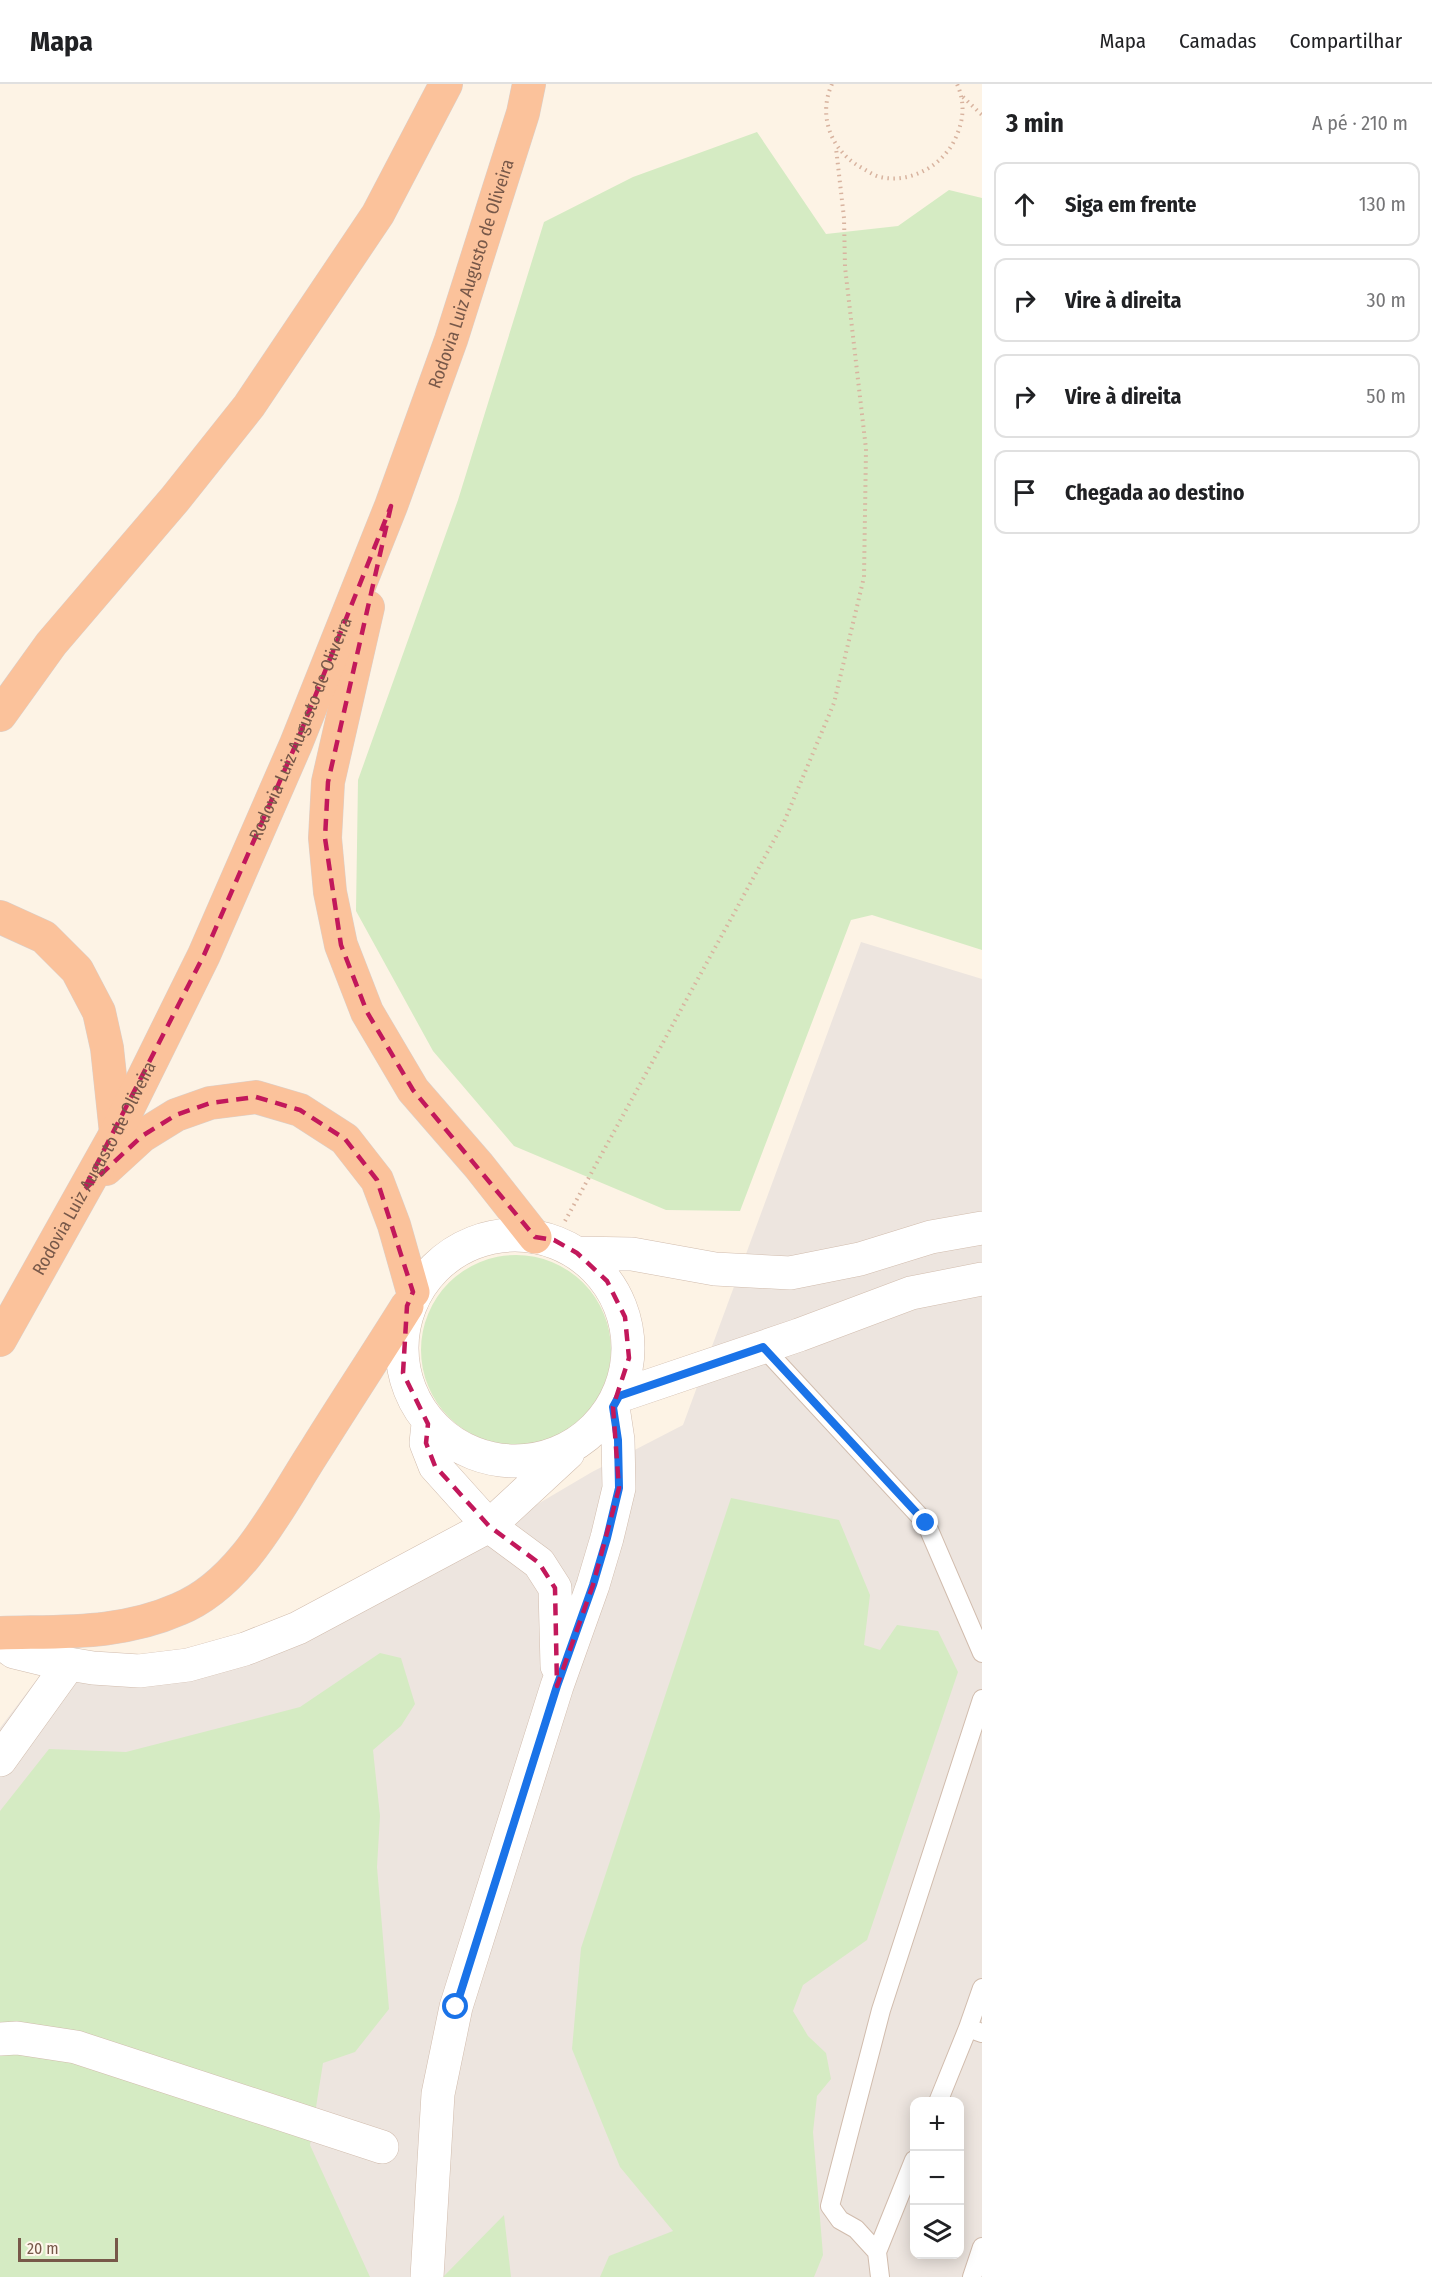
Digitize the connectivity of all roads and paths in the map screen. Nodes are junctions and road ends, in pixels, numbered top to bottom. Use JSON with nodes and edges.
{"nodes":[{"id":1,"x":446,"y":84,"type":"edge"},
{"id":2,"x":529,"y":84,"type":"edge"},
{"id":3,"x":832,"y":84,"type":"edge"},
{"id":4,"x":957,"y":84,"type":"edge"},
{"id":5,"x":963,"y":97,"type":"junction"},
{"id":6,"x":982,"y":115,"type":"edge"},
{"id":7,"x":836,"y":148,"type":"junction"},
{"id":8,"x":391,"y":506,"type":"junction"},
{"id":9,"x":0,"y":715,"type":"edge"},
{"id":10,"x":0,"y":916,"type":"edge"},
{"id":11,"x":116,"y":1133,"type":"junction"},
{"id":12,"x":83,"y":1191,"type":"junction"},
{"id":13,"x":982,"y":1228,"type":"edge"},
{"id":14,"x":555,"y":1243,"type":"junction"},
{"id":15,"x":982,"y":1279,"type":"edge"},
{"id":16,"x":410,"y":1299,"type":"junction"},
{"id":17,"x":0,"y":1340,"type":"edge"},
{"id":18,"x":763,"y":1347,"type":"junction"},
{"id":19,"x":616,"y":1402,"type":"junction"},
{"id":20,"x":428,"y":1424,"type":"junction"},
{"id":21,"x":576,"y":1446,"type":"junction"},
{"id":22,"x":489,"y":1526,"type":"junction"},
{"id":23,"x":0,"y":1633,"type":"edge"},
{"id":24,"x":0,"y":1642,"type":"edge"},
{"id":25,"x":982,"y":1653,"type":"edge"},
{"id":26,"x":69,"y":1664,"type":"junction"},
{"id":27,"x":557,"y":1686,"type":"junction"},
{"id":28,"x":982,"y":1699,"type":"edge"},
{"id":29,"x":0,"y":1760,"type":"edge"},
{"id":30,"x":982,"y":1988,"type":"edge"},
{"id":31,"x":975,"y":2031,"type":"edge"},
{"id":32,"x":0,"y":2039,"type":"edge"},
{"id":33,"x":941,"y":2097,"type":"edge"},
{"id":34,"x":382,"y":2147,"type":"dead end"},
{"id":35,"x":910,"y":2172,"type":"edge"},
{"id":36,"x":982,"y":2247,"type":"edge"},
{"id":37,"x":877,"y":2252,"type":"junction"},
{"id":38,"x":427,"y":2277,"type":"edge"},
{"id":39,"x":880,"y":2277,"type":"edge"},
{"id":40,"x":972,"y":2277,"type":"edge"}],
"edges":[{"from":1,"to":9,"type":"highway"},
{"from":2,"to":8,"type":"highway","name":"Rodovia Luiz Augusto de Oliveira"},
{"from":3,"to":7,"type":"path"},
{"from":4,"to":5,"type":"path"},
{"from":5,"to":6,"type":"path"},
{"from":5,"to":7,"type":"path"},
{"from":7,"to":14,"type":"path"},
{"from":8,"to":11,"type":"highway","name":"Rodovia Luiz Augusto de Oliveira"},
{"from":8,"to":14,"type":"highway"},
{"from":10,"to":11,"type":"highway"},
{"from":11,"to":12,"type":"highway","name":"Rodovia Luiz Augusto de Oliveira"},
{"from":12,"to":16,"type":"highway"},
{"from":12,"to":17,"type":"highway","name":"Rodovia Luiz Augusto de Oliveira"},
{"from":13,"to":14,"type":"street"},
{"from":14,"to":16,"type":"street"},
{"from":14,"to":19,"type":"street"},
{"from":15,"to":18,"type":"street"},
{"from":16,"to":20,"type":"street"},
{"from":16,"to":23,"type":"highway"},
{"from":18,"to":19,"type":"street"},
{"from":18,"to":25,"type":"lane"},
{"from":19,"to":21,"type":"street"},
{"from":19,"to":27,"type":"street"},
{"from":20,"to":21,"type":"street"},
{"from":20,"to":22,"type":"street"},
{"from":21,"to":22,"type":"street"},
{"from":22,"to":26,"type":"street"},
{"from":22,"to":27,"type":"street"},
{"from":24,"to":26,"type":"street"},
{"from":26,"to":29,"type":"street"},
{"from":27,"to":38,"type":"street"},
{"from":28,"to":37,"type":"lane"},
{"from":30,"to":31,"type":"lane"},
{"from":31,"to":33,"type":"lane"},
{"from":32,"to":34,"type":"street"},
{"from":35,"to":37,"type":"lane"},
{"from":36,"to":40,"type":"lane"},
{"from":37,"to":39,"type":"lane"}]}
